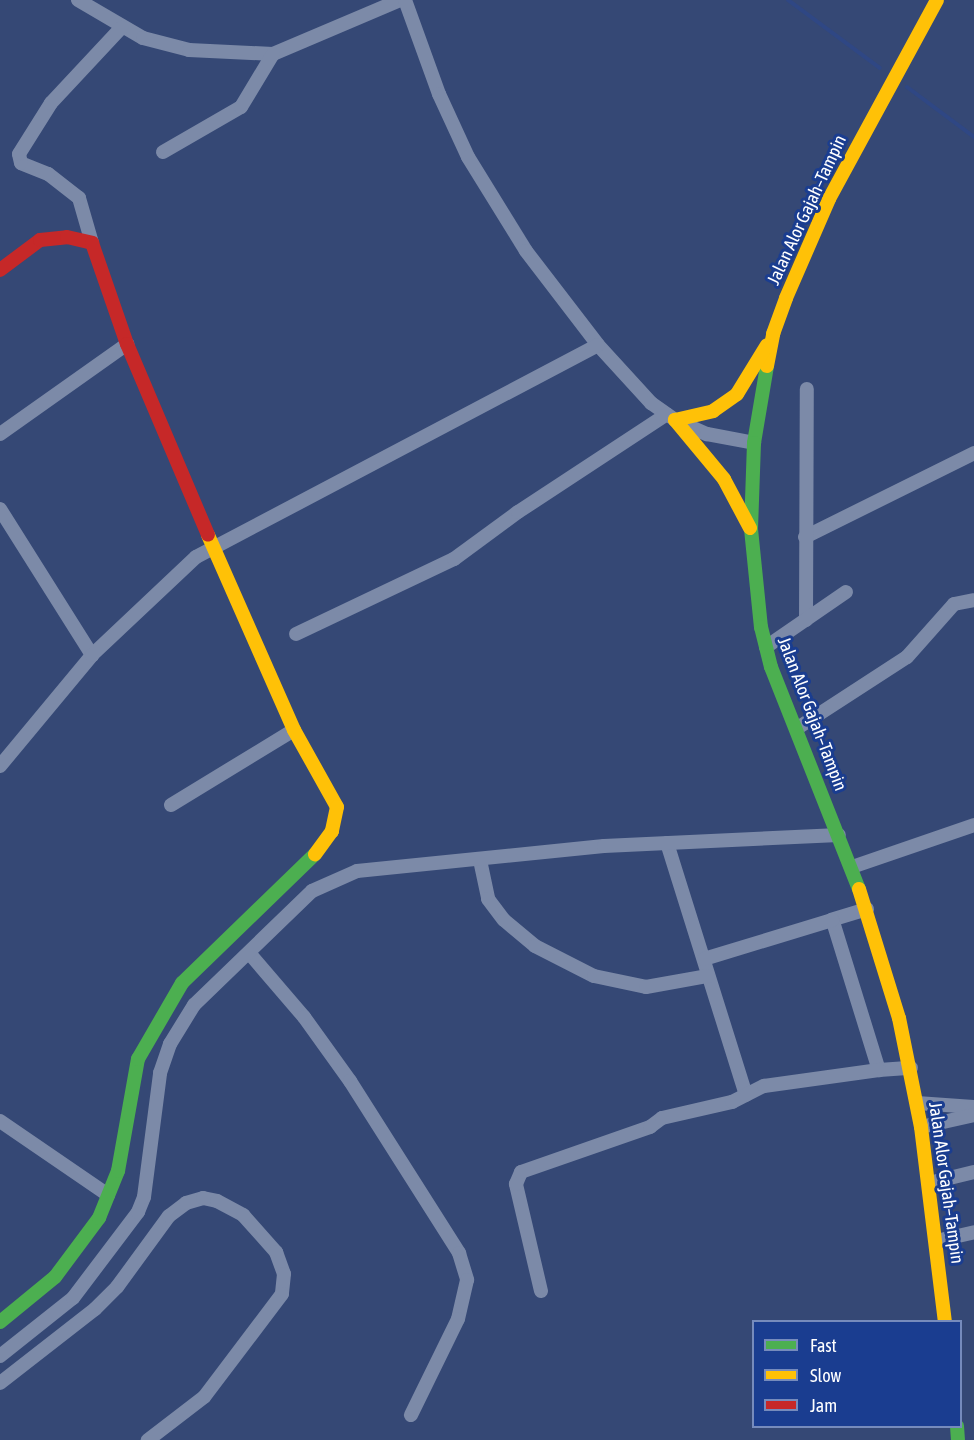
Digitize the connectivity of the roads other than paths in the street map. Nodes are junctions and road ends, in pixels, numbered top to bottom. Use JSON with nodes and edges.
{"nodes":[{"id":1,"x":78,"y":0,"type":"edge"},
{"id":2,"x":400,"y":0,"type":"edge"},
{"id":3,"x":405,"y":0,"type":"edge"},
{"id":4,"x":937,"y":0,"type":"edge"},
{"id":5,"x":121,"y":28,"type":"junction"},
{"id":6,"x":273,"y":54,"type":"junction"},
{"id":7,"x":164,"y":152,"type":"dead end"},
{"id":8,"x":92,"y":243,"type":"junction"},
{"id":9,"x":0,"y":270,"type":"edge"},
{"id":10,"x":773,"y":334,"type":"junction"},
{"id":11,"x":127,"y":344,"type":"junction"},
{"id":12,"x":598,"y":345,"type":"junction"},
{"id":13,"x":807,"y":388,"type":"dead end"},
{"id":14,"x":671,"y":417,"type":"junction"},
{"id":15,"x":0,"y":434,"type":"edge"},
{"id":16,"x":754,"y":443,"type":"junction"},
{"id":17,"x":974,"y":453,"type":"edge"},
{"id":18,"x":0,"y":508,"type":"edge"},
{"id":19,"x":751,"y":529,"type":"junction"},
{"id":20,"x":805,"y":537,"type":"junction"},
{"id":21,"x":215,"y":547,"type":"junction"},
{"id":22,"x":846,"y":592,"type":"dead end"},
{"id":23,"x":974,"y":600,"type":"edge"},
{"id":24,"x":806,"y":620,"type":"junction"},
{"id":25,"x":296,"y":633,"type":"dead end"},
{"id":26,"x":766,"y":647,"type":"junction"},
{"id":27,"x":92,"y":655,"type":"junction"},
{"id":28,"x":796,"y":729,"type":"junction"},
{"id":29,"x":294,"y":730,"type":"junction"},
{"id":30,"x":0,"y":766,"type":"edge"},
{"id":31,"x":171,"y":805,"type":"dead end"},
{"id":32,"x":974,"y":825,"type":"edge"},
{"id":33,"x":839,"y":835,"type":"junction"},
{"id":34,"x":667,"y":843,"type":"junction"},
{"id":35,"x":480,"y":860,"type":"junction"},
{"id":36,"x":852,"y":867,"type":"junction"},
{"id":37,"x":867,"y":909,"type":"junction"},
{"id":38,"x":832,"y":920,"type":"junction"},
{"id":39,"x":250,"y":954,"type":"junction"},
{"id":40,"x":704,"y":959,"type":"junction"},
{"id":41,"x":708,"y":976,"type":"junction"},
{"id":42,"x":911,"y":1068,"type":"junction"},
{"id":43,"x":879,"y":1070,"type":"junction"},
{"id":44,"x":132,"y":1095,"type":"junction"},
{"id":45,"x":746,"y":1095,"type":"junction"},
{"id":46,"x":155,"y":1101,"type":"junction"},
{"id":47,"x":917,"y":1103,"type":"junction"},
{"id":48,"x":974,"y":1107,"type":"edge"},
{"id":49,"x":974,"y":1115,"type":"edge"},
{"id":50,"x":0,"y":1121,"type":"edge"},
{"id":51,"x":921,"y":1127,"type":"junction"},
{"id":52,"x":974,"y":1172,"type":"edge"},
{"id":53,"x":929,"y":1183,"type":"junction"},
{"id":54,"x":108,"y":1195,"type":"junction"},
{"id":55,"x":974,"y":1232,"type":"edge"},
{"id":56,"x":936,"y":1241,"type":"junction"},
{"id":57,"x":542,"y":1291,"type":"dead end"},
{"id":58,"x":945,"y":1320,"type":"edge"},
{"id":59,"x":0,"y":1322,"type":"edge"},
{"id":60,"x":0,"y":1356,"type":"edge"},
{"id":61,"x":0,"y":1383,"type":"edge"},
{"id":62,"x":411,"y":1415,"type":"dead end"},
{"id":63,"x":148,"y":1440,"type":"edge"}],
"edges":[{"from":1,"to":5,"type":"street"},
{"from":2,"to":6,"type":"street"},
{"from":3,"to":12,"type":"street"},
{"from":4,"to":10,"type":"main road","name":"Jalan Alor Gajah–Tampin"},
{"from":5,"to":6,"type":"street"},
{"from":5,"to":8,"type":"street"},
{"from":6,"to":7,"type":"street"},
{"from":8,"to":9,"type":"main road"},
{"from":8,"to":11,"type":"main road"},
{"from":10,"to":14,"type":"main road"},
{"from":10,"to":16,"type":"main road","name":"Jalan Alor Gajah–Tampin"},
{"from":11,"to":15,"type":"street"},
{"from":11,"to":21,"type":"main road"},
{"from":12,"to":14,"type":"street"},
{"from":12,"to":21,"type":"street"},
{"from":13,"to":20,"type":"street"},
{"from":14,"to":16,"type":"street"},
{"from":14,"to":19,"type":"main road"},
{"from":14,"to":25,"type":"street"},
{"from":16,"to":19,"type":"main road","name":"Jalan Alor Gajah–Tampin"},
{"from":17,"to":20,"type":"street"},
{"from":18,"to":27,"type":"street"},
{"from":19,"to":26,"type":"main road","name":"Jalan Alor Gajah–Tampin"},
{"from":20,"to":24,"type":"street"},
{"from":21,"to":27,"type":"street"},
{"from":21,"to":29,"type":"main road"},
{"from":22,"to":24,"type":"street"},
{"from":23,"to":28,"type":"street"},
{"from":24,"to":26,"type":"street"},
{"from":26,"to":28,"type":"main road","name":"Jalan Alor Gajah–Tampin"},
{"from":27,"to":30,"type":"street"},
{"from":28,"to":33,"type":"main road","name":"Jalan Alor Gajah–Tampin"},
{"from":29,"to":31,"type":"street"},
{"from":29,"to":44,"type":"main road"},
{"from":32,"to":36,"type":"street"},
{"from":33,"to":34,"type":"street"},
{"from":33,"to":36,"type":"main road","name":"Jalan Alor Gajah–Tampin"},
{"from":34,"to":35,"type":"street"},
{"from":34,"to":40,"type":"street"},
{"from":35,"to":39,"type":"street"},
{"from":35,"to":41,"type":"street"},
{"from":36,"to":37,"type":"main road","name":"Jalan Alor Gajah–Tampin"},
{"from":37,"to":38,"type":"street"},
{"from":37,"to":42,"type":"main road","name":"Jalan Alor Gajah–Tampin"},
{"from":38,"to":40,"type":"street"},
{"from":38,"to":43,"type":"street"},
{"from":39,"to":46,"type":"street"},
{"from":39,"to":62,"type":"street"},
{"from":40,"to":41,"type":"street"},
{"from":41,"to":45,"type":"street"},
{"from":42,"to":43,"type":"street"},
{"from":42,"to":47,"type":"main road","name":"Jalan Alor Gajah–Tampin"},
{"from":43,"to":45,"type":"street"},
{"from":44,"to":46,"type":"street"},
{"from":44,"to":54,"type":"main road"},
{"from":45,"to":57,"type":"street"},
{"from":46,"to":60,"type":"street"},
{"from":47,"to":48,"type":"street"},
{"from":47,"to":51,"type":"main road","name":"Jalan Alor Gajah–Tampin"},
{"from":49,"to":51,"type":"street"},
{"from":50,"to":54,"type":"street"},
{"from":51,"to":53,"type":"main road","name":"Jalan Alor Gajah–Tampin"},
{"from":52,"to":53,"type":"street"},
{"from":53,"to":56,"type":"main road","name":"Jalan Alor Gajah–Tampin"},
{"from":54,"to":59,"type":"main road"},
{"from":55,"to":56,"type":"street"},
{"from":56,"to":58,"type":"main road","name":"Jalan Alor Gajah–Tampin"},
{"from":61,"to":63,"type":"street"}]}
